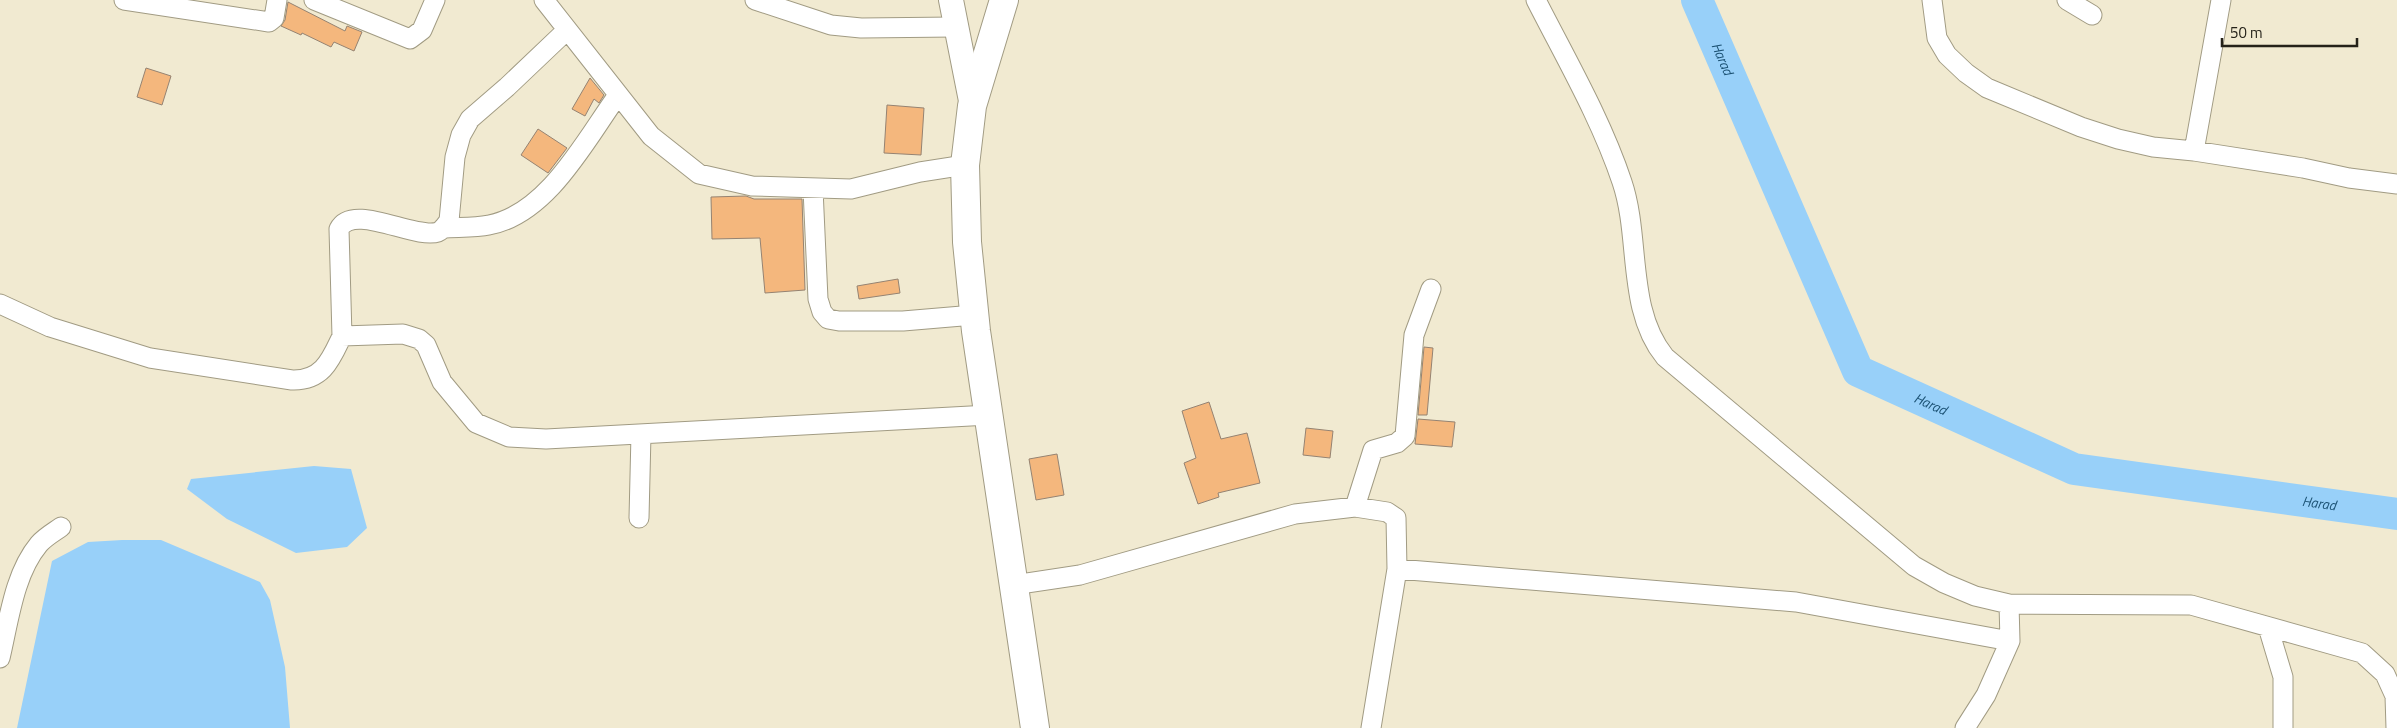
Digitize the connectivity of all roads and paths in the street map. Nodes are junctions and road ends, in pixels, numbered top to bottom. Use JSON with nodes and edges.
{"nodes":[{"id":1,"x":124,"y":0,"type":"edge"},
{"id":2,"x":277,"y":0,"type":"edge"},
{"id":3,"x":314,"y":0,"type":"edge"},
{"id":4,"x":435,"y":0,"type":"edge"},
{"id":5,"x":544,"y":0,"type":"edge"},
{"id":6,"x":755,"y":0,"type":"edge"},
{"id":7,"x":951,"y":0,"type":"edge"},
{"id":8,"x":1004,"y":0,"type":"edge"},
{"id":9,"x":1536,"y":0,"type":"edge"},
{"id":10,"x":1932,"y":0,"type":"edge"},
{"id":11,"x":2067,"y":0,"type":"edge"},
{"id":12,"x":2220,"y":0,"type":"edge"},
{"id":13,"x":2092,"y":15,"type":"dead end"},
{"id":14,"x":955,"y":27,"type":"junction"},
{"id":15,"x":567,"y":30,"type":"junction"},
{"id":16,"x":618,"y":94,"type":"junction"},
{"id":17,"x":972,"y":106,"type":"junction"},
{"id":18,"x":2194,"y":150,"type":"junction"},
{"id":19,"x":965,"y":165,"type":"junction"},
{"id":20,"x":2397,"y":184,"type":"edge"},
{"id":21,"x":813,"y":190,"type":"junction"},
{"id":22,"x":444,"y":228,"type":"junction"},
{"id":23,"x":1431,"y":289,"type":"dead end"},
{"id":24,"x":0,"y":304,"type":"edge"},
{"id":25,"x":975,"y":323,"type":"junction"},
{"id":26,"x":342,"y":336,"type":"junction"},
{"id":27,"x":989,"y":415,"type":"junction"},
{"id":28,"x":641,"y":434,"type":"junction"},
{"id":29,"x":1355,"y":507,"type":"junction"},
{"id":30,"x":639,"y":518,"type":"dead end"},
{"id":31,"x":61,"y":527,"type":"dead end"},
{"id":32,"x":1397,"y":568,"type":"junction"},
{"id":33,"x":1014,"y":585,"type":"junction"},
{"id":34,"x":2009,"y":604,"type":"junction"},
{"id":35,"x":2268,"y":627,"type":"junction"},
{"id":36,"x":2010,"y":641,"type":"junction"},
{"id":37,"x":0,"y":658,"type":"edge"},
{"id":38,"x":1035,"y":728,"type":"edge"},
{"id":39,"x":1371,"y":728,"type":"edge"},
{"id":40,"x":1965,"y":728,"type":"edge"},
{"id":41,"x":2283,"y":728,"type":"edge"},
{"id":42,"x":2396,"y":728,"type":"edge"}],
"edges":[{"from":1,"to":2,"type":"street"},
{"from":3,"to":4,"type":"street"},
{"from":5,"to":15,"type":"street"},
{"from":6,"to":14,"type":"street"},
{"from":7,"to":14,"type":"street"},
{"from":8,"to":17,"type":"main road"},
{"from":9,"to":34,"type":"street"},
{"from":10,"to":18,"type":"street"},
{"from":11,"to":13,"type":"street"},
{"from":12,"to":18,"type":"street"},
{"from":14,"to":17,"type":"street"},
{"from":15,"to":16,"type":"street"},
{"from":15,"to":22,"type":"street"},
{"from":16,"to":21,"type":"street"},
{"from":16,"to":22,"type":"street"},
{"from":17,"to":19,"type":"main road"},
{"from":18,"to":20,"type":"street"},
{"from":19,"to":21,"type":"street"},
{"from":19,"to":25,"type":"main road"},
{"from":21,"to":25,"type":"street"},
{"from":22,"to":26,"type":"street"},
{"from":23,"to":29,"type":"street"},
{"from":24,"to":26,"type":"street"},
{"from":25,"to":27,"type":"main road"},
{"from":26,"to":28,"type":"street"},
{"from":27,"to":28,"type":"street"},
{"from":27,"to":33,"type":"main road"},
{"from":28,"to":30,"type":"street"},
{"from":29,"to":32,"type":"street"},
{"from":29,"to":33,"type":"street"},
{"from":31,"to":37,"type":"street"},
{"from":32,"to":36,"type":"street"},
{"from":32,"to":39,"type":"street"},
{"from":33,"to":38,"type":"main road"},
{"from":34,"to":35,"type":"street"},
{"from":34,"to":36,"type":"street"},
{"from":35,"to":41,"type":"street"},
{"from":35,"to":42,"type":"street"},
{"from":36,"to":40,"type":"street"}]}
